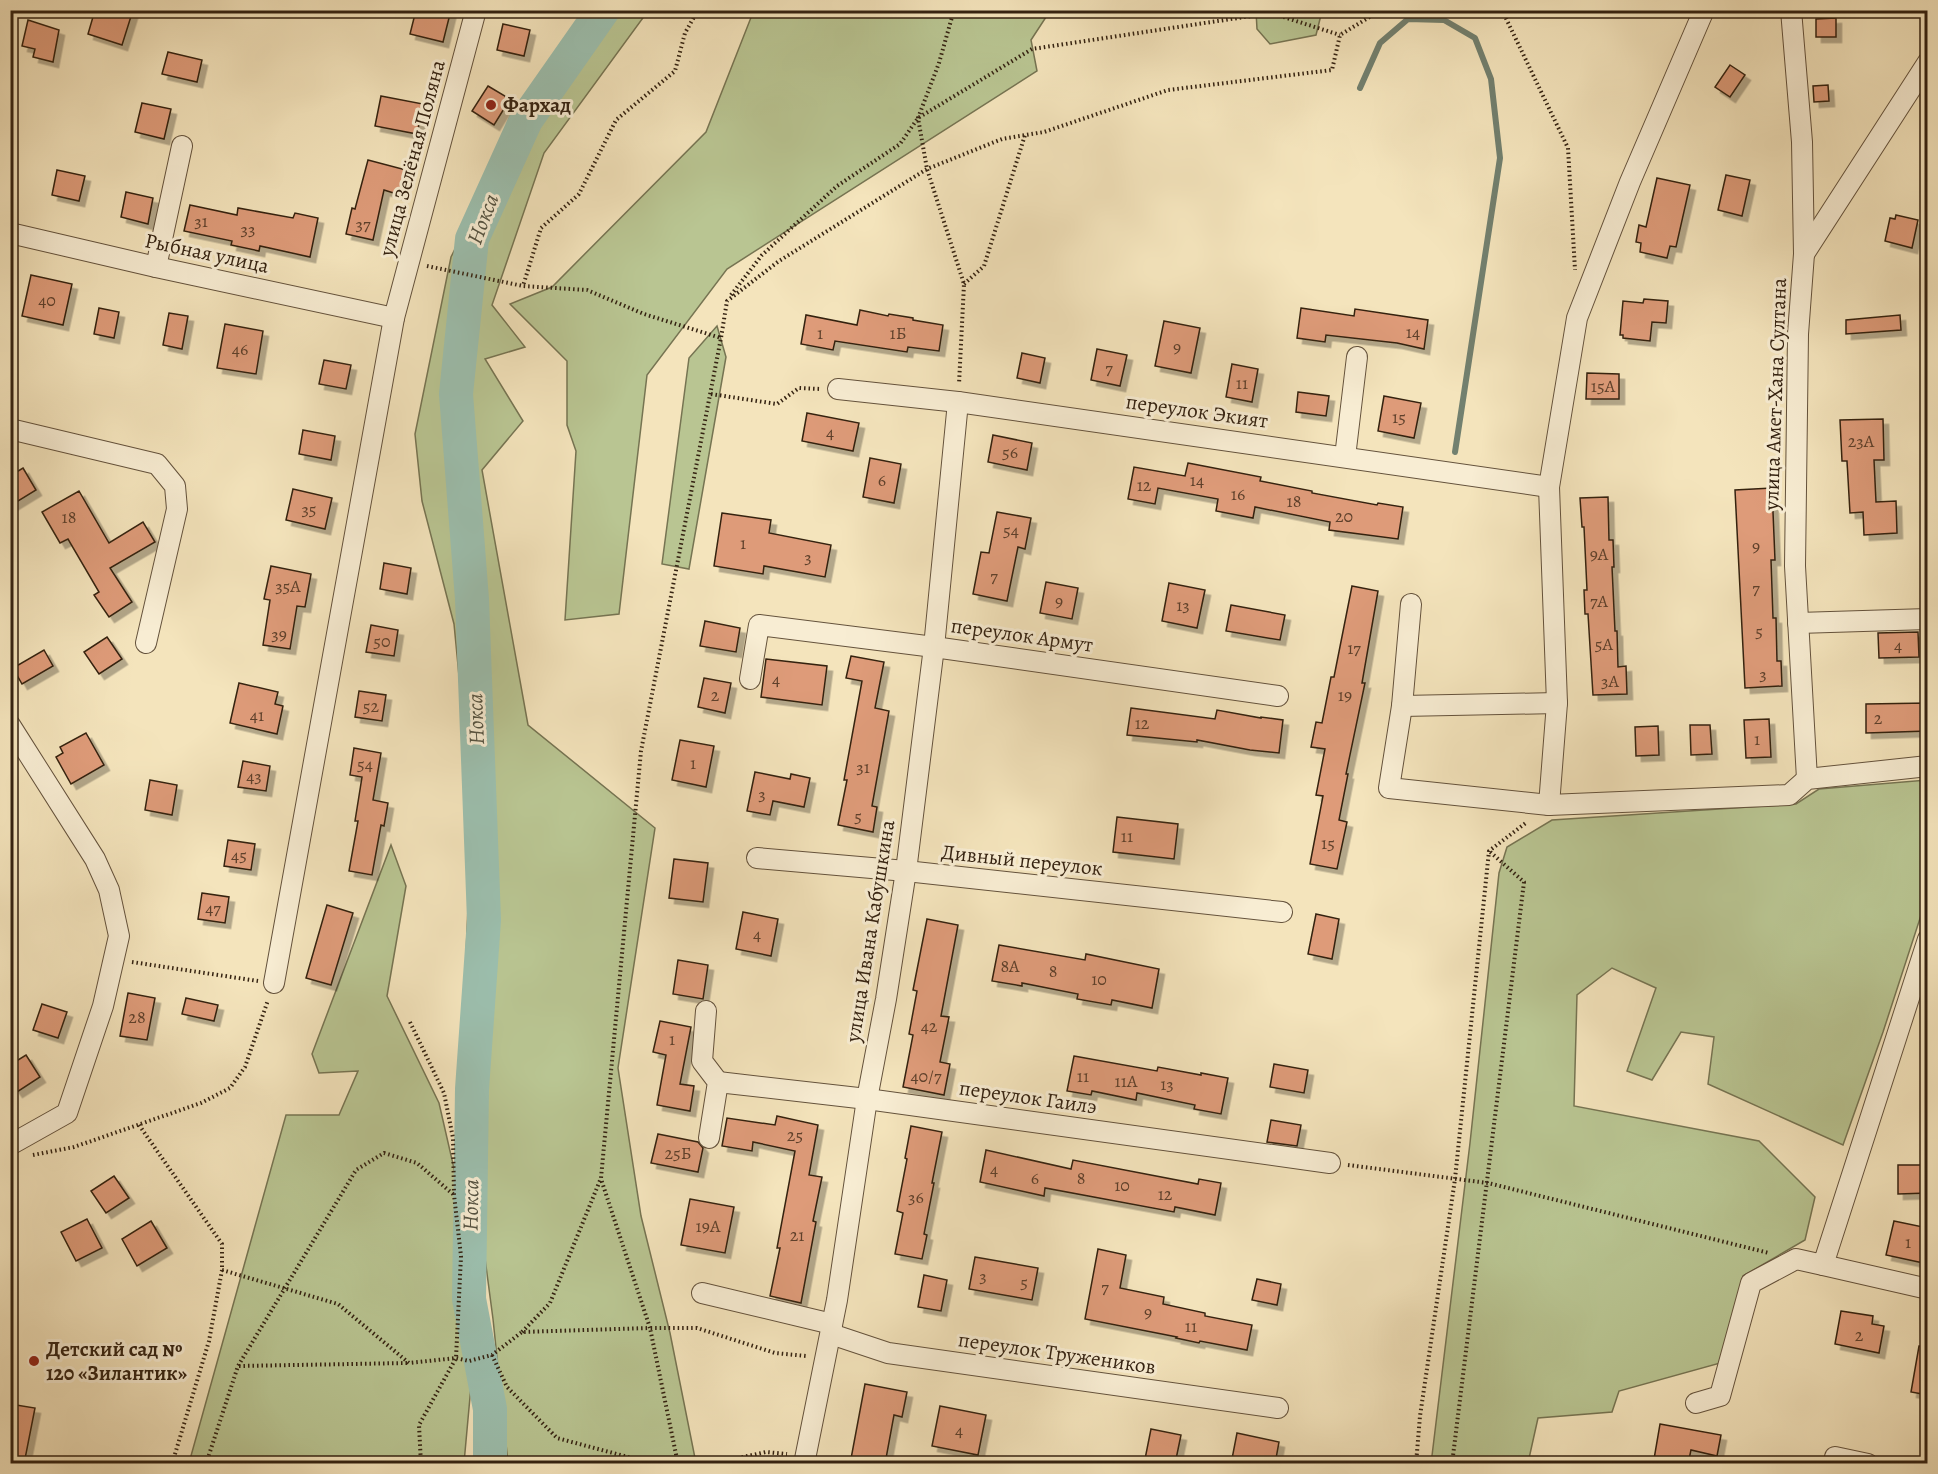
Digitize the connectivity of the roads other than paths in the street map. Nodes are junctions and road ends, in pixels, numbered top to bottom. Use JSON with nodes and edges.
{"nodes":[{"id":1,"x":476,"y":10,"type":"edge"},
{"id":2,"x":1704,"y":10,"type":"edge"},
{"id":3,"x":1791,"y":10,"type":"edge"},
{"id":4,"x":1928,"y":62,"type":"edge"},
{"id":5,"x":182,"y":146,"type":"dead end"},
{"id":6,"x":10,"y":233,"type":"edge"},
{"id":7,"x":1804,"y":254,"type":"junction"},
{"id":8,"x":156,"y":267,"type":"junction"},
{"id":9,"x":394,"y":318,"type":"junction"},
{"id":10,"x":1357,"y":357,"type":"dead end"},
{"id":11,"x":838,"y":389,"type":"road end"},
{"id":12,"x":958,"y":402,"type":"junction"},
{"id":13,"x":10,"y":429,"type":"edge"},
{"id":14,"x":1345,"y":457,"type":"junction"},
{"id":15,"x":1549,"y":487,"type":"junction"},
{"id":16,"x":1411,"y":604,"type":"dead end"},
{"id":17,"x":1928,"y":619,"type":"edge"},
{"id":18,"x":1798,"y":623,"type":"junction"},
{"id":19,"x":146,"y":643,"type":"dead end"},
{"id":20,"x":934,"y":646,"type":"junction"},
{"id":21,"x":750,"y":679,"type":"dead end"},
{"id":22,"x":1278,"y":696,"type":"dead end"},
{"id":23,"x":1557,"y":703,"type":"junction"},
{"id":24,"x":1402,"y":706,"type":"junction"},
{"id":25,"x":10,"y":725,"type":"edge"},
{"id":26,"x":1928,"y":766,"type":"edge"},
{"id":27,"x":1807,"y":779,"type":"junction"},
{"id":28,"x":1549,"y":805,"type":"junction"},
{"id":29,"x":757,"y":858,"type":"dead end"},
{"id":30,"x":906,"y":871,"type":"junction"},
{"id":31,"x":1282,"y":912,"type":"dead end"},
{"id":32,"x":1928,"y":939,"type":"edge"},
{"id":33,"x":274,"y":983,"type":"road end"},
{"id":34,"x":706,"y":1011,"type":"dead end"},
{"id":35,"x":718,"y":1082,"type":"junction"},
{"id":36,"x":867,"y":1100,"type":"junction"},
{"id":37,"x":709,"y":1138,"type":"dead end"},
{"id":38,"x":10,"y":1145,"type":"edge"},
{"id":39,"x":1330,"y":1163,"type":"road end"},
{"id":40,"x":1823,"y":1265,"type":"junction"},
{"id":41,"x":1928,"y":1289,"type":"edge"},
{"id":42,"x":702,"y":1293,"type":"dead end"},
{"id":43,"x":832,"y":1329,"type":"junction"},
{"id":44,"x":1696,"y":1404,"type":"dead end"},
{"id":45,"x":1278,"y":1408,"type":"dead end"},
{"id":46,"x":1835,"y":1457,"type":"dead end"},
{"id":47,"x":805,"y":1460,"type":"edge"},
{"id":48,"x":1868,"y":1464,"type":"edge"}],
"edges":[{"from":1,"to":9,"type":"street","name":"улица Зелёная Поляна"},
{"from":2,"to":15,"type":"street"},
{"from":3,"to":7,"type":"street","name":"улица Амет-Хана Султана"},
{"from":4,"to":7,"type":"street"},
{"from":5,"to":8,"type":"street"},
{"from":6,"to":8,"type":"street","name":"Рыбная улица"},
{"from":7,"to":18,"type":"street","name":"улица Амет-Хана Султана"},
{"from":8,"to":9,"type":"street","name":"Рыбная улица"},
{"from":9,"to":33,"type":"street","name":"улица Зелёная Поляна"},
{"from":10,"to":14,"type":"street"},
{"from":11,"to":12,"type":"street","name":"переулок Экият"},
{"from":12,"to":14,"type":"street","name":"переулок Экият"},
{"from":12,"to":20,"type":"street","name":"улица Ивана Кабушкина"},
{"from":13,"to":19,"type":"street"},
{"from":14,"to":15,"type":"street","name":"переулок Экият"},
{"from":15,"to":23,"type":"street"},
{"from":16,"to":24,"type":"street"},
{"from":17,"to":18,"type":"street"},
{"from":18,"to":27,"type":"street","name":"улица Амет-Хана Султана"},
{"from":20,"to":21,"type":"street","name":"переулок Армут"},
{"from":20,"to":22,"type":"street","name":"переулок Армут"},
{"from":20,"to":30,"type":"street","name":"улица Ивана Кабушкина"},
{"from":23,"to":24,"type":"street"},
{"from":23,"to":28,"type":"street"},
{"from":24,"to":28,"type":"street"},
{"from":25,"to":38,"type":"street"},
{"from":26,"to":27,"type":"street"},
{"from":27,"to":28,"type":"street"},
{"from":29,"to":30,"type":"street","name":"Дивный переулок"},
{"from":30,"to":31,"type":"street","name":"Дивный переулок"},
{"from":30,"to":36,"type":"street","name":"улица Ивана Кабушкина"},
{"from":32,"to":40,"type":"street"},
{"from":34,"to":35,"type":"street"},
{"from":35,"to":36,"type":"street","name":"переулок Гаилэ"},
{"from":35,"to":37,"type":"street"},
{"from":36,"to":39,"type":"street","name":"переулок Гаилэ"},
{"from":36,"to":43,"type":"street","name":"улица Ивана Кабушкина"},
{"from":40,"to":41,"type":"street"},
{"from":40,"to":44,"type":"street"},
{"from":42,"to":43,"type":"street","name":"переулок Тружеников"},
{"from":43,"to":45,"type":"street","name":"переулок Тружеников"},
{"from":43,"to":47,"type":"street","name":"улица Ивана Кабушкина"},
{"from":46,"to":48,"type":"street"}]}
